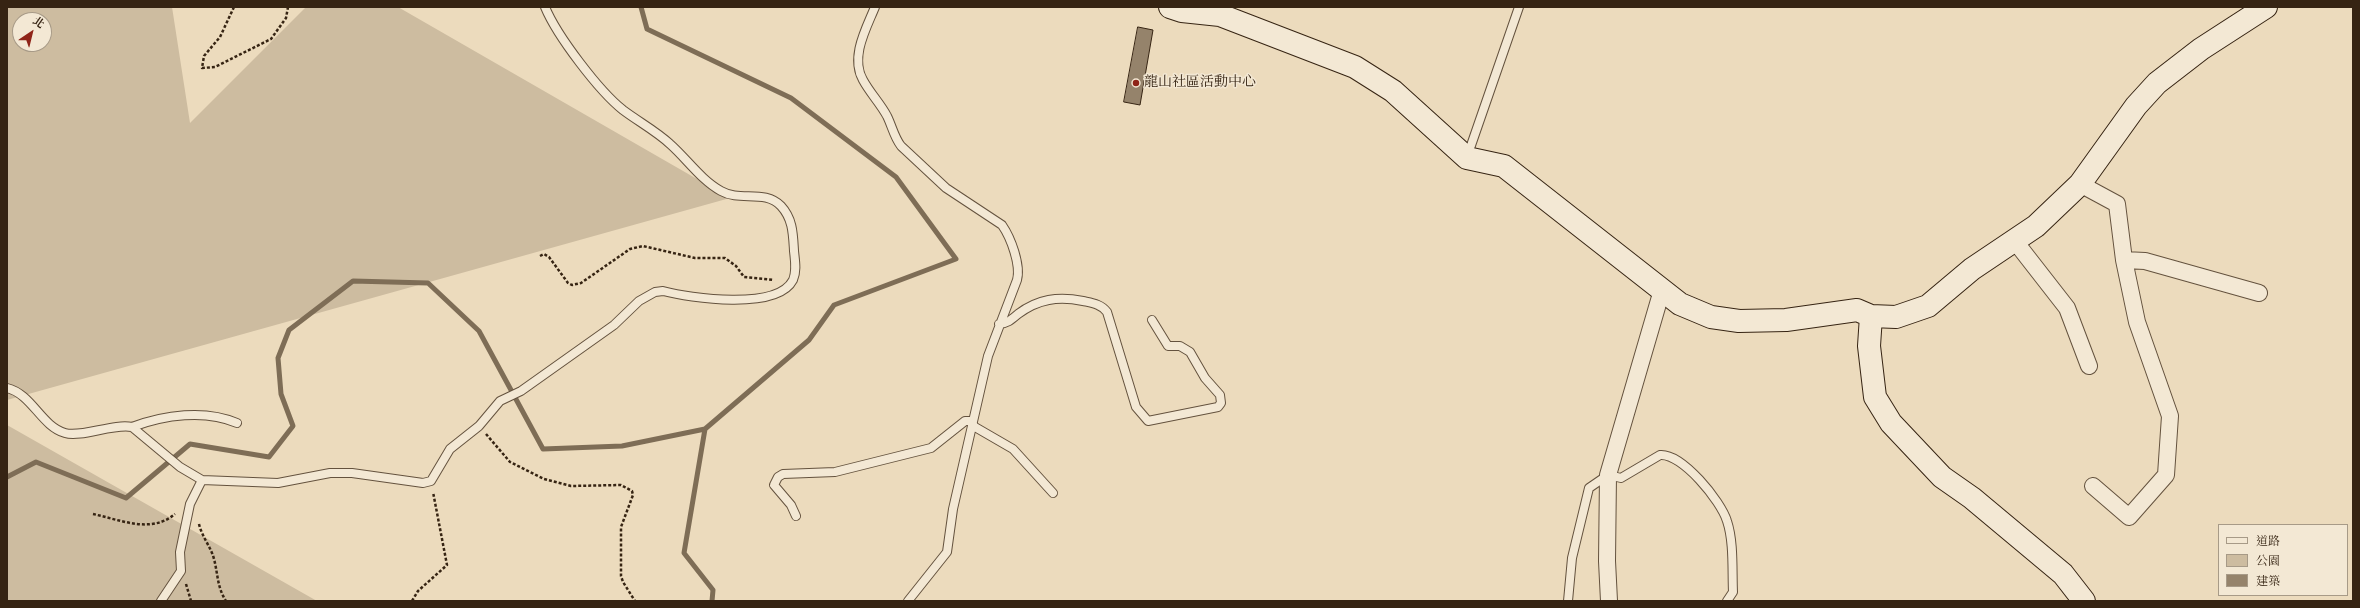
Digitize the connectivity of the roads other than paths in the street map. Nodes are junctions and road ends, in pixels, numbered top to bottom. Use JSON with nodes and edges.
{"nodes":[{"id":1,"x":545,"y":7,"type":"edge"},
{"id":2,"x":875,"y":7,"type":"edge"},
{"id":3,"x":1170,"y":7,"type":"edge"},
{"id":4,"x":1519,"y":7,"type":"edge"},
{"id":5,"x":2266,"y":7,"type":"edge"},
{"id":6,"x":1467,"y":158,"type":"junction"},
{"id":7,"x":2080,"y":184,"type":"junction"},
{"id":8,"x":2014,"y":240,"type":"junction"},
{"id":9,"x":2124,"y":260,"type":"junction"},
{"id":10,"x":1662,"y":290,"type":"junction"},
{"id":11,"x":2259,"y":293,"type":"dead end"},
{"id":12,"x":1871,"y":316,"type":"junction"},
{"id":13,"x":1152,"y":320,"type":"dead end"},
{"id":14,"x":999,"y":324,"type":"junction"},
{"id":15,"x":2090,"y":366,"type":"dead end"},
{"id":16,"x":7,"y":388,"type":"edge"},
{"id":17,"x":237,"y":423,"type":"dead end"},
{"id":18,"x":973,"y":423,"type":"junction"},
{"id":19,"x":132,"y":427,"type":"junction"},
{"id":20,"x":1608,"y":474,"type":"junction"},
{"id":21,"x":202,"y":480,"type":"junction"},
{"id":22,"x":2093,"y":486,"type":"dead end"},
{"id":23,"x":1053,"y":493,"type":"dead end"},
{"id":24,"x":796,"y":516,"type":"dead end"},
{"id":25,"x":162,"y":601,"type":"edge"},
{"id":26,"x":908,"y":601,"type":"edge"},
{"id":27,"x":1568,"y":601,"type":"edge"},
{"id":28,"x":1609,"y":601,"type":"edge"},
{"id":29,"x":1727,"y":601,"type":"edge"},
{"id":30,"x":2084,"y":601,"type":"edge"}],
"edges":[{"from":1,"to":21,"type":"lane"},
{"from":2,"to":14,"type":"lane"},
{"from":3,"to":6,"type":"street"},
{"from":4,"to":6,"type":"lane"},
{"from":5,"to":7,"type":"street"},
{"from":6,"to":10,"type":"street"},
{"from":7,"to":8,"type":"street"},
{"from":7,"to":9,"type":"street"},
{"from":8,"to":12,"type":"street"},
{"from":8,"to":15,"type":"street"},
{"from":9,"to":11,"type":"street"},
{"from":9,"to":22,"type":"street"},
{"from":10,"to":12,"type":"street"},
{"from":10,"to":20,"type":"street"},
{"from":12,"to":30,"type":"street"},
{"from":13,"to":14,"type":"lane"},
{"from":14,"to":18,"type":"lane"},
{"from":16,"to":19,"type":"lane"},
{"from":17,"to":19,"type":"lane"},
{"from":18,"to":23,"type":"lane"},
{"from":18,"to":24,"type":"lane"},
{"from":18,"to":26,"type":"lane"},
{"from":19,"to":21,"type":"lane"},
{"from":20,"to":27,"type":"lane"},
{"from":20,"to":28,"type":"street"},
{"from":20,"to":29,"type":"lane"},
{"from":21,"to":25,"type":"lane"}]}
